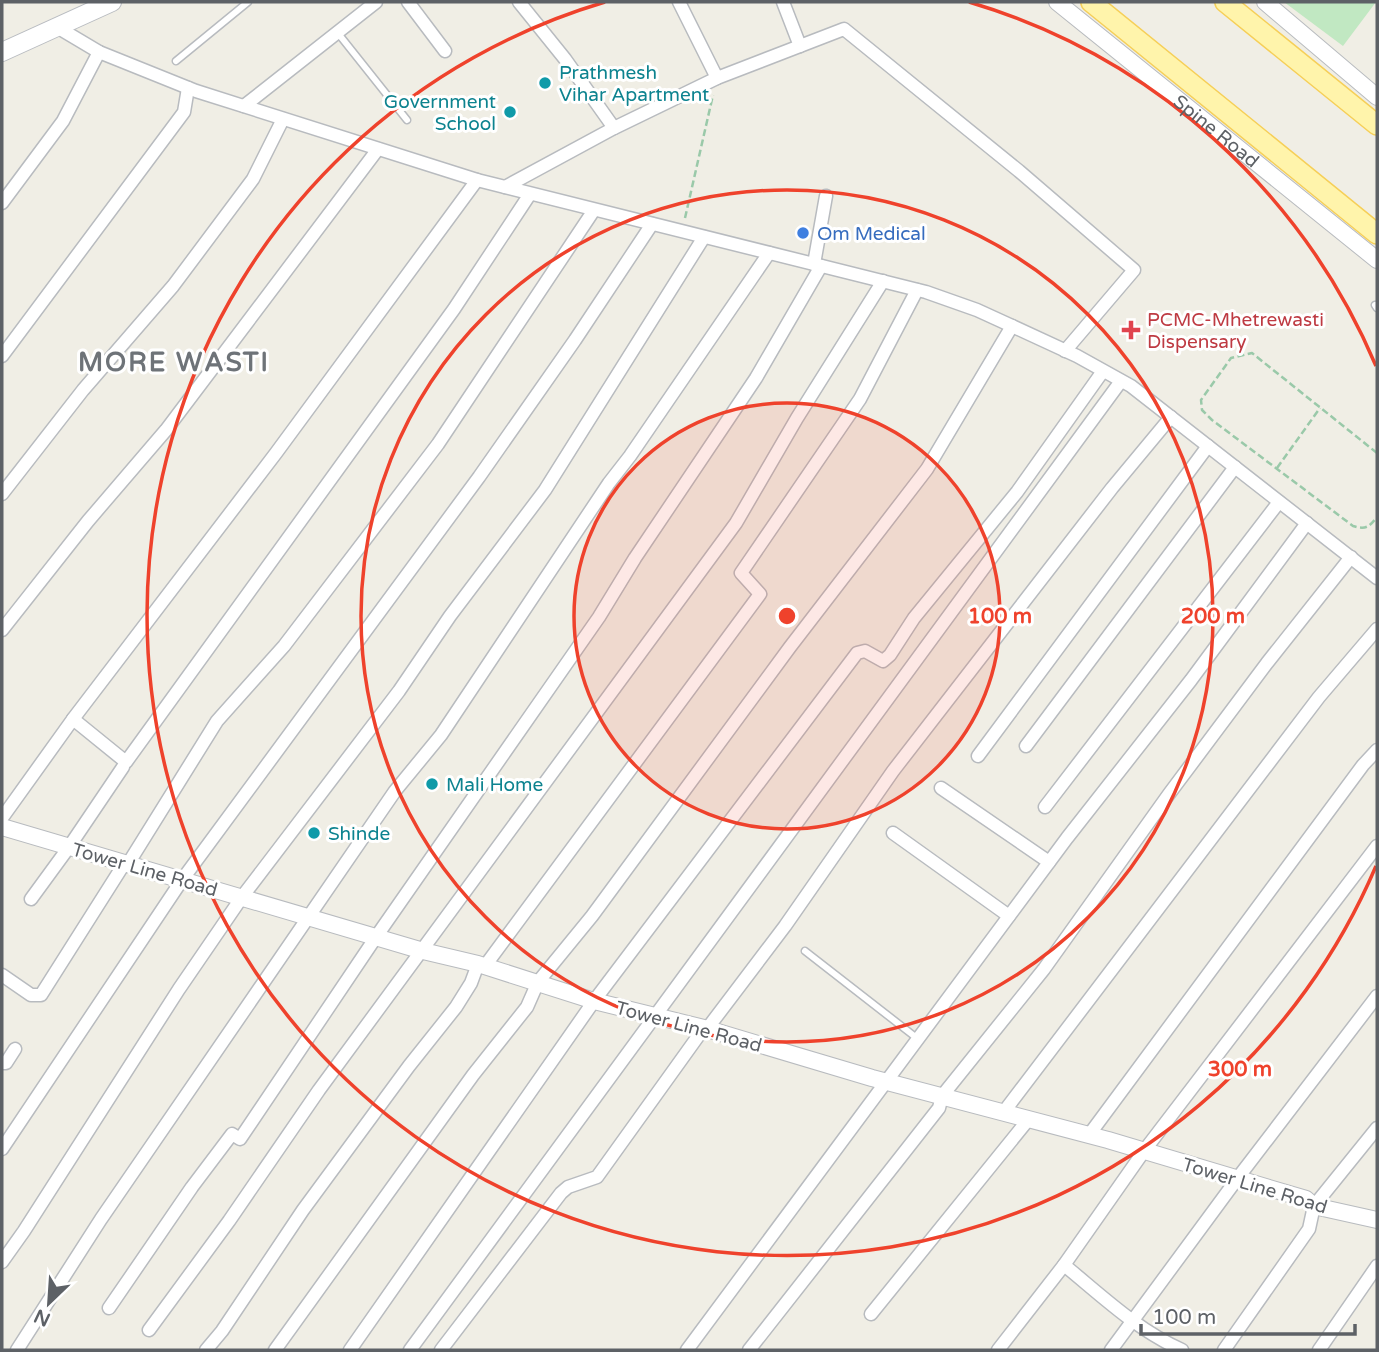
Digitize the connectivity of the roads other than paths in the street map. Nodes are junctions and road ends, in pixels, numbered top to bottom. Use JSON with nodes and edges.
{"nodes":[{"id":1,"x":84,"y":2,"type":"edge"},
{"id":2,"x":111,"y":2,"type":"edge"},
{"id":3,"x":248,"y":2,"type":"edge"},
{"id":4,"x":376,"y":2,"type":"edge"},
{"id":5,"x":408,"y":2,"type":"edge"},
{"id":6,"x":519,"y":2,"type":"edge"},
{"id":7,"x":679,"y":2,"type":"edge"},
{"id":8,"x":783,"y":2,"type":"edge"},
{"id":9,"x":1057,"y":2,"type":"edge"},
{"id":10,"x":1091,"y":2,"type":"edge"},
{"id":11,"x":1225,"y":2,"type":"edge"},
{"id":12,"x":1265,"y":2,"type":"edge"},
{"id":13,"x":58,"y":27,"type":"junction"},
{"id":14,"x":337,"y":32,"type":"junction"},
{"id":15,"x":800,"y":46,"type":"junction"},
{"id":16,"x":445,"y":51,"type":"dead end"},
{"id":17,"x":2,"y":52,"type":"edge"},
{"id":18,"x":99,"y":52,"type":"junction"},
{"id":19,"x":176,"y":61,"type":"dead end"},
{"id":20,"x":717,"y":78,"type":"junction"},
{"id":21,"x":188,"y":88,"type":"junction"},
{"id":22,"x":1377,"y":97,"type":"edge"},
{"id":23,"x":244,"y":106,"type":"junction"},
{"id":24,"x":283,"y":118,"type":"junction"},
{"id":25,"x":407,"y":120,"type":"dead end"},
{"id":26,"x":1377,"y":125,"type":"edge"},
{"id":27,"x":614,"y":128,"type":"junction"},
{"id":28,"x":378,"y":149,"type":"junction"},
{"id":29,"x":477,"y":180,"type":"junction"},
{"id":30,"x":505,"y":187,"type":"junction"},
{"id":31,"x":530,"y":194,"type":"junction"},
{"id":32,"x":826,"y":196,"type":"dead end"},
{"id":33,"x":2,"y":203,"type":"edge"},
{"id":34,"x":594,"y":209,"type":"junction"},
{"id":35,"x":652,"y":224,"type":"junction"},
{"id":36,"x":1377,"y":234,"type":"edge"},
{"id":37,"x":704,"y":237,"type":"junction"},
{"id":38,"x":769,"y":253,"type":"junction"},
{"id":39,"x":1377,"y":260,"type":"edge"},
{"id":40,"x":818,"y":265,"type":"junction"},
{"id":41,"x":883,"y":281,"type":"junction"},
{"id":42,"x":917,"y":290,"type":"junction"},
{"id":43,"x":1012,"y":326,"type":"junction"},
{"id":44,"x":1065,"y":351,"type":"junction"},
{"id":45,"x":2,"y":356,"type":"edge"},
{"id":46,"x":1104,"y":371,"type":"junction"},
{"id":47,"x":1121,"y":381,"type":"junction"},
{"id":48,"x":1171,"y":417,"type":"junction"},
{"id":49,"x":1208,"y":446,"type":"junction"},
{"id":50,"x":1235,"y":467,"type":"junction"},
{"id":51,"x":2,"y":494,"type":"edge"},
{"id":52,"x":1279,"y":502,"type":"junction"},
{"id":53,"x":1307,"y":523,"type":"junction"},
{"id":54,"x":1351,"y":557,"type":"junction"},
{"id":55,"x":1377,"y":578,"type":"edge"},
{"id":56,"x":1377,"y":629,"type":"edge"},
{"id":57,"x":2,"y":630,"type":"edge"},
{"id":58,"x":73,"y":719,"type":"junction"},
{"id":59,"x":1026,"y":746,"type":"dead end"},
{"id":60,"x":1377,"y":750,"type":"edge"},
{"id":61,"x":978,"y":756,"type":"dead end"},
{"id":62,"x":123,"y":767,"type":"dead end"},
{"id":63,"x":941,"y":788,"type":"dead end"},
{"id":64,"x":1045,"y":807,"type":"dead end"},
{"id":65,"x":2,"y":818,"type":"edge"},
{"id":66,"x":2,"y":827,"type":"edge"},
{"id":67,"x":893,"y":833,"type":"dead end"},
{"id":68,"x":1377,"y":846,"type":"edge"},
{"id":69,"x":69,"y":847,"type":"junction"},
{"id":70,"x":1049,"y":862,"type":"junction"},
{"id":71,"x":126,"y":864,"type":"junction"},
{"id":72,"x":182,"y":880,"type":"junction"},
{"id":73,"x":242,"y":897,"type":"junction"},
{"id":74,"x":31,"y":899,"type":"dead end"},
{"id":75,"x":1009,"y":916,"type":"junction"},
{"id":76,"x":309,"y":917,"type":"junction"},
{"id":77,"x":376,"y":937,"type":"junction"},
{"id":78,"x":424,"y":951,"type":"junction"},
{"id":79,"x":805,"y":951,"type":"dead end"},
{"id":80,"x":482,"y":965,"type":"junction"},
{"id":81,"x":2,"y":975,"type":"edge"},
{"id":82,"x":538,"y":982,"type":"junction"},
{"id":83,"x":1377,"y":996,"type":"edge"},
{"id":84,"x":594,"y":1001,"type":"junction"},
{"id":85,"x":656,"y":1016,"type":"junction"},
{"id":86,"x":706,"y":1029,"type":"junction"},
{"id":87,"x":918,"y":1039,"type":"junction"},
{"id":88,"x":15,"y":1049,"type":"dead end"},
{"id":89,"x":2,"y":1063,"type":"edge"},
{"id":90,"x":887,"y":1081,"type":"junction"},
{"id":91,"x":942,"y":1097,"type":"junction"},
{"id":92,"x":1003,"y":1114,"type":"junction"},
{"id":93,"x":1028,"y":1120,"type":"junction"},
{"id":94,"x":1377,"y":1128,"type":"edge"},
{"id":95,"x":1089,"y":1135,"type":"junction"},
{"id":96,"x":2,"y":1149,"type":"edge"},
{"id":97,"x":1144,"y":1151,"type":"junction"},
{"id":98,"x":1237,"y":1179,"type":"junction"},
{"id":99,"x":1314,"y":1206,"type":"junction"},
{"id":100,"x":1377,"y":1220,"type":"edge"},
{"id":101,"x":2,"y":1262,"type":"edge"},
{"id":102,"x":1064,"y":1265,"type":"junction"},
{"id":103,"x":1377,"y":1266,"type":"edge"},
{"id":104,"x":109,"y":1308,"type":"dead end"},
{"id":105,"x":872,"y":1314,"type":"dead end"},
{"id":106,"x":1132,"y":1321,"type":"junction"},
{"id":107,"x":149,"y":1330,"type":"dead end"},
{"id":108,"x":1159,"y":1346,"type":"edge"},
{"id":109,"x":443,"y":1349,"type":"edge"},
{"id":110,"x":17,"y":1350,"type":"edge"},
{"id":111,"x":206,"y":1350,"type":"edge"},
{"id":112,"x":275,"y":1350,"type":"edge"},
{"id":113,"x":349,"y":1350,"type":"edge"},
{"id":114,"x":410,"y":1350,"type":"edge"},
{"id":115,"x":687,"y":1350,"type":"edge"},
{"id":116,"x":750,"y":1350,"type":"edge"},
{"id":117,"x":998,"y":1350,"type":"edge"},
{"id":118,"x":1111,"y":1350,"type":"edge"},
{"id":119,"x":1182,"y":1350,"type":"edge"},
{"id":120,"x":1224,"y":1350,"type":"edge"},
{"id":121,"x":1319,"y":1350,"type":"edge"}],
"edges":[{"from":1,"to":13,"type":"main road"},
{"from":2,"to":13,"type":"main road"},
{"from":3,"to":19,"type":"lane"},
{"from":4,"to":14,"type":"street"},
{"from":5,"to":16,"type":"street"},
{"from":6,"to":27,"type":"street"},
{"from":7,"to":20,"type":"street"},
{"from":8,"to":15,"type":"street"},
{"from":9,"to":39,"type":"street","name":"Spine Road"},
{"from":10,"to":36,"type":"main road","name":"Spine Road"},
{"from":11,"to":26,"type":"main road"},
{"from":12,"to":22,"type":"street"},
{"from":13,"to":17,"type":"main road"},
{"from":13,"to":18,"type":"street"},
{"from":14,"to":23,"type":"street"},
{"from":14,"to":25,"type":"lane"},
{"from":15,"to":20,"type":"street"},
{"from":15,"to":44,"type":"street"},
{"from":18,"to":21,"type":"street"},
{"from":18,"to":33,"type":"street"},
{"from":20,"to":27,"type":"street"},
{"from":21,"to":23,"type":"street"},
{"from":21,"to":45,"type":"street"},
{"from":23,"to":24,"type":"street"},
{"from":24,"to":28,"type":"street"},
{"from":24,"to":51,"type":"street"},
{"from":27,"to":30,"type":"street"},
{"from":28,"to":29,"type":"street"},
{"from":28,"to":57,"type":"street"},
{"from":29,"to":30,"type":"street"},
{"from":29,"to":58,"type":"street"},
{"from":30,"to":31,"type":"street"},
{"from":31,"to":34,"type":"street"},
{"from":31,"to":58,"type":"street"},
{"from":32,"to":40,"type":"street"},
{"from":34,"to":35,"type":"street"},
{"from":34,"to":71,"type":"street"},
{"from":35,"to":37,"type":"street"},
{"from":35,"to":72,"type":"street"},
{"from":37,"to":38,"type":"street"},
{"from":37,"to":73,"type":"street"},
{"from":38,"to":40,"type":"street"},
{"from":38,"to":76,"type":"street"},
{"from":40,"to":41,"type":"street"},
{"from":40,"to":77,"type":"street"},
{"from":41,"to":42,"type":"street"},
{"from":41,"to":78,"type":"street"},
{"from":42,"to":43,"type":"street"},
{"from":42,"to":80,"type":"street"},
{"from":43,"to":44,"type":"street"},
{"from":43,"to":82,"type":"street"},
{"from":44,"to":46,"type":"street"},
{"from":46,"to":47,"type":"street"},
{"from":46,"to":84,"type":"street"},
{"from":47,"to":48,"type":"street"},
{"from":47,"to":85,"type":"street"},
{"from":48,"to":49,"type":"street"},
{"from":48,"to":86,"type":"street"},
{"from":49,"to":50,"type":"street"},
{"from":49,"to":61,"type":"street"},
{"from":50,"to":52,"type":"street"},
{"from":50,"to":59,"type":"street"},
{"from":52,"to":53,"type":"street"},
{"from":52,"to":64,"type":"street"},
{"from":53,"to":54,"type":"street"},
{"from":53,"to":70,"type":"street"},
{"from":54,"to":55,"type":"street"},
{"from":54,"to":91,"type":"street"},
{"from":56,"to":92,"type":"street"},
{"from":58,"to":65,"type":"street"},
{"from":60,"to":95,"type":"street"},
{"from":62,"to":69,"type":"street"},
{"from":63,"to":70,"type":"street"},
{"from":66,"to":69,"type":"street","name":"Tower Line Road"},
{"from":67,"to":75,"type":"street"},
{"from":68,"to":97,"type":"street"},
{"from":69,"to":71,"type":"street","name":"Tower Line Road"},
{"from":69,"to":74,"type":"street"},
{"from":70,"to":75,"type":"street"},
{"from":71,"to":72,"type":"street","name":"Tower Line Road"},
{"from":71,"to":81,"type":"street"},
{"from":72,"to":73,"type":"street","name":"Tower Line Road"},
{"from":72,"to":96,"type":"street"},
{"from":73,"to":76,"type":"street","name":"Tower Line Road"},
{"from":73,"to":101,"type":"street"},
{"from":75,"to":87,"type":"street"},
{"from":76,"to":77,"type":"street","name":"Tower Line Road"},
{"from":76,"to":110,"type":"street"},
{"from":77,"to":78,"type":"street","name":"Tower Line Road"},
{"from":77,"to":104,"type":"street"},
{"from":78,"to":80,"type":"street","name":"Tower Line Road"},
{"from":78,"to":107,"type":"street"},
{"from":79,"to":87,"type":"lane"},
{"from":80,"to":82,"type":"street","name":"Tower Line Road"},
{"from":80,"to":111,"type":"street"},
{"from":82,"to":84,"type":"street","name":"Tower Line Road"},
{"from":82,"to":112,"type":"street"},
{"from":83,"to":98,"type":"street"},
{"from":84,"to":85,"type":"street","name":"Tower Line Road"},
{"from":84,"to":113,"type":"street"},
{"from":85,"to":86,"type":"street","name":"Tower Line Road"},
{"from":85,"to":114,"type":"street"},
{"from":86,"to":90,"type":"street","name":"Tower Line Road"},
{"from":86,"to":109,"type":"street"},
{"from":87,"to":90,"type":"street"},
{"from":88,"to":89,"type":"street"},
{"from":90,"to":91,"type":"street","name":"Tower Line Road"},
{"from":90,"to":115,"type":"street"},
{"from":91,"to":92,"type":"street","name":"Tower Line Road"},
{"from":91,"to":116,"type":"street"},
{"from":92,"to":93,"type":"street","name":"Tower Line Road"},
{"from":93,"to":95,"type":"street","name":"Tower Line Road"},
{"from":93,"to":105,"type":"street"},
{"from":94,"to":99,"type":"street"},
{"from":95,"to":97,"type":"street","name":"Tower Line Road"},
{"from":97,"to":98,"type":"street","name":"Tower Line Road"},
{"from":97,"to":102,"type":"street"},
{"from":98,"to":99,"type":"street","name":"Tower Line Road"},
{"from":98,"to":106,"type":"street"},
{"from":99,"to":100,"type":"street","name":"Tower Line Road"},
{"from":99,"to":120,"type":"street"},
{"from":102,"to":106,"type":"street"},
{"from":102,"to":117,"type":"street"},
{"from":103,"to":121,"type":"street"},
{"from":106,"to":108,"type":"street"},
{"from":106,"to":118,"type":"street"},
{"from":108,"to":119,"type":"street"}]}
